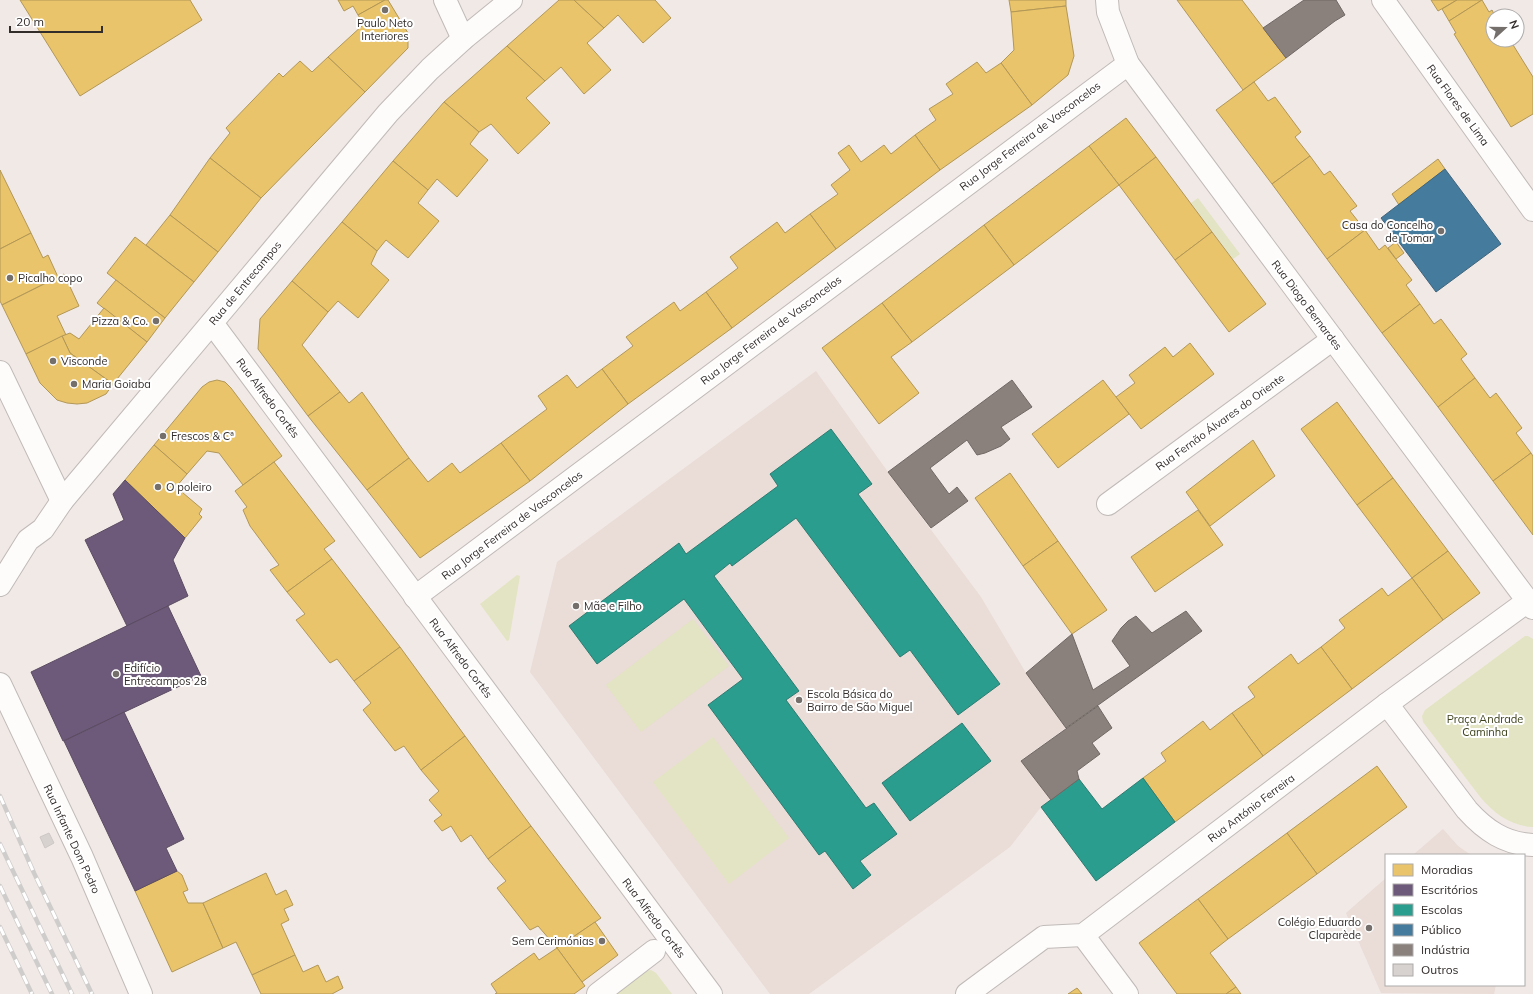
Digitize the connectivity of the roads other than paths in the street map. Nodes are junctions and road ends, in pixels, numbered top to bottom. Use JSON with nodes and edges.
{"nodes":[{"id":1,"x":445,"y":0,"type":"edge"},
{"id":2,"x":511,"y":0,"type":"edge"},
{"id":3,"x":1107,"y":0,"type":"edge"},
{"id":4,"x":1383,"y":0,"type":"edge"},
{"id":5,"x":463,"y":39,"type":"junction"},
{"id":6,"x":1128,"y":64,"type":"junction"},
{"id":7,"x":1533,"y":210,"type":"edge"},
{"id":8,"x":212,"y":323,"type":"junction"},
{"id":9,"x":1333,"y":339,"type":"junction"},
{"id":10,"x":0,"y":372,"type":"edge"},
{"id":11,"x":62,"y":501,"type":"junction"},
{"id":12,"x":1108,"y":504,"type":"dead end"},
{"id":13,"x":0,"y":585,"type":"edge"},
{"id":14,"x":415,"y":597,"type":"junction"},
{"id":15,"x":1530,"y":604,"type":"edge"},
{"id":16,"x":0,"y":684,"type":"edge"},
{"id":17,"x":1387,"y":704,"type":"junction"},
{"id":18,"x":1533,"y":846,"type":"edge"},
{"id":19,"x":1083,"y":935,"type":"junction"},
{"id":20,"x":654,"y":950,"type":"dead end"},
{"id":21,"x":141,"y":994,"type":"edge"},
{"id":22,"x":598,"y":994,"type":"edge"},
{"id":23,"x":711,"y":994,"type":"edge"},
{"id":24,"x":968,"y":994,"type":"edge"},
{"id":25,"x":1127,"y":994,"type":"edge"}],
"edges":[{"from":1,"to":5,"type":"street"},
{"from":2,"to":5,"type":"street","name":"Rua de Entrecampos"},
{"from":3,"to":6,"type":"street","name":"Rua Diogo Bernardes"},
{"from":4,"to":7,"type":"street","name":"Rua Flores de Lima"},
{"from":5,"to":8,"type":"street","name":"Rua de Entrecampos"},
{"from":6,"to":9,"type":"street","name":"Rua Diogo Bernardes"},
{"from":6,"to":14,"type":"street","name":"Rua Jorge Ferreira de Vasconcelos"},
{"from":8,"to":11,"type":"street","name":"Rua de Entrecampos"},
{"from":8,"to":14,"type":"street","name":"Rua Alfredo Cortês"},
{"from":9,"to":12,"type":"street","name":"Rua Fernão Álvares do Oriente"},
{"from":9,"to":15,"type":"street","name":"Rua Diogo Bernardes"},
{"from":10,"to":11,"type":"street"},
{"from":11,"to":13,"type":"street","name":"Rua de Entrecampos"},
{"from":14,"to":23,"type":"street","name":"Rua Alfredo Cortês"},
{"from":15,"to":17,"type":"street","name":"Rua António Ferreira"},
{"from":16,"to":21,"type":"street","name":"Rua Infante Dom Pedro"},
{"from":17,"to":18,"type":"street"},
{"from":17,"to":19,"type":"street","name":"Rua António Ferreira"},
{"from":19,"to":24,"type":"street"},
{"from":19,"to":25,"type":"street"},
{"from":20,"to":22,"type":"street"}]}
